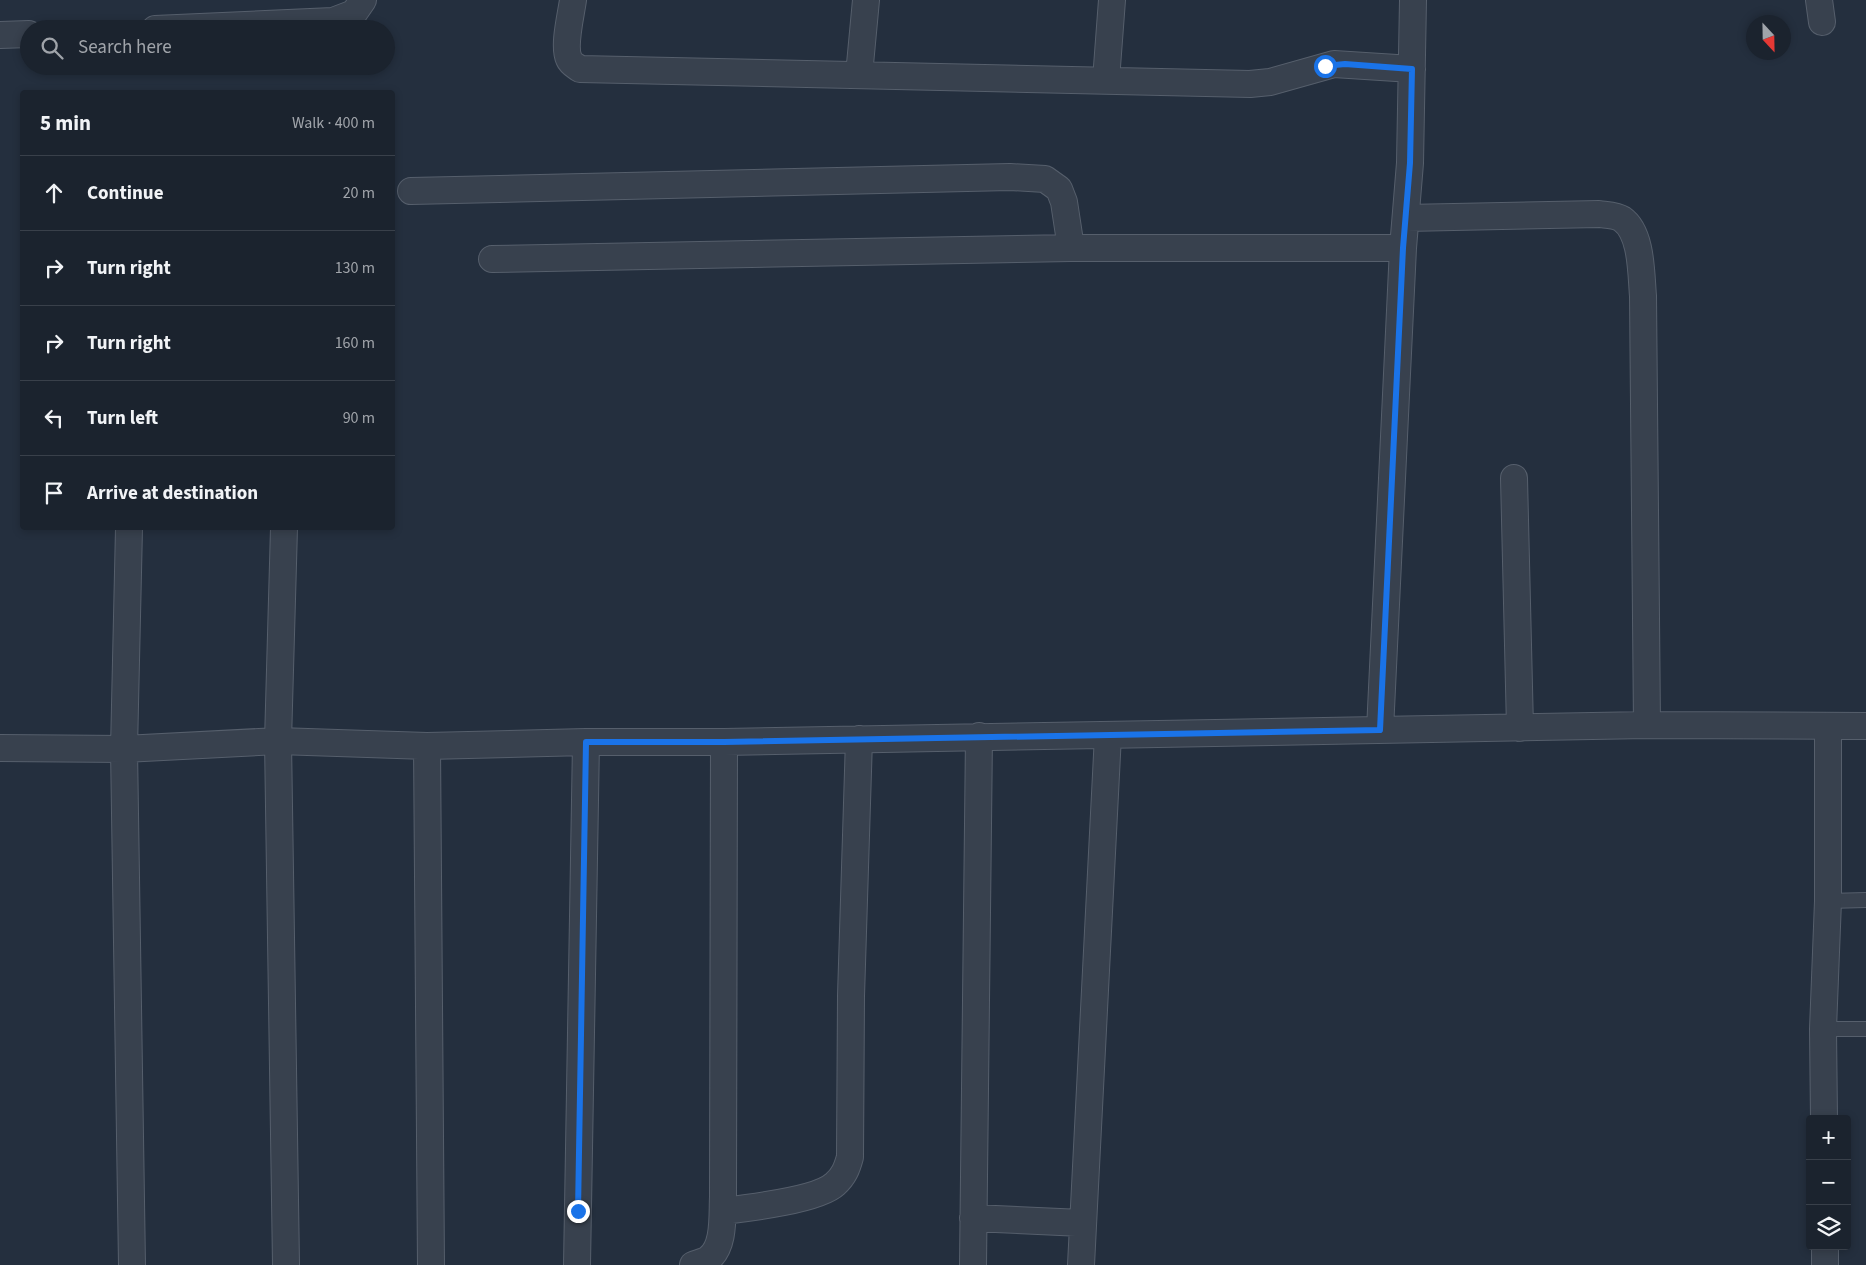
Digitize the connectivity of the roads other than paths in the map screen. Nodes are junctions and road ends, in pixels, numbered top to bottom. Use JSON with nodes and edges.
{"nodes":[{"id":1,"x":363,"y":0,"type":"edge"},
{"id":2,"x":573,"y":0,"type":"edge"},
{"id":3,"x":866,"y":0,"type":"edge"},
{"id":4,"x":1112,"y":0,"type":"edge"},
{"id":5,"x":1413,"y":0,"type":"edge"},
{"id":6,"x":336,"y":20,"type":"edge"},
{"id":7,"x":20,"y":34,"type":"edge"},
{"id":8,"x":0,"y":35,"type":"edge"},
{"id":9,"x":1412,"y":69,"type":"junction"},
{"id":10,"x":859,"y":75,"type":"junction"},
{"id":11,"x":1106,"y":80,"type":"junction"},
{"id":12,"x":411,"y":191,"type":"dead end"},
{"id":13,"x":1406,"y":218,"type":"junction"},
{"id":14,"x":1072,"y":248,"type":"junction"},
{"id":15,"x":1403,"y":248,"type":"junction"},
{"id":16,"x":492,"y":259,"type":"dead end"},
{"id":17,"x":1514,"y":478,"type":"dead end"},
{"id":18,"x":129,"y":530,"type":"edge"},
{"id":19,"x":284,"y":530,"type":"edge"},
{"id":20,"x":1647,"y":725,"type":"junction"},
{"id":21,"x":1828,"y":726,"type":"junction"},
{"id":22,"x":1866,"y":726,"type":"edge"},
{"id":23,"x":1520,"y":728,"type":"junction"},
{"id":24,"x":1380,"y":730,"type":"junction"},
{"id":25,"x":979,"y":736,"type":"junction"},
{"id":26,"x":1108,"y":736,"type":"junction"},
{"id":27,"x":859,"y":739,"type":"junction"},
{"id":28,"x":278,"y":741,"type":"junction"},
{"id":29,"x":586,"y":742,"type":"junction"},
{"id":30,"x":724,"y":742,"type":"junction"},
{"id":31,"x":427,"y":746,"type":"junction"},
{"id":32,"x":0,"y":748,"type":"edge"},
{"id":33,"x":124,"y":749,"type":"junction"},
{"id":34,"x":1866,"y":900,"type":"edge"},
{"id":35,"x":1828,"y":901,"type":"junction"},
{"id":36,"x":1866,"y":1028,"type":"edge"},
{"id":37,"x":1823,"y":1029,"type":"junction"},
{"id":38,"x":1824,"y":1115,"type":"edge"},
{"id":39,"x":723,"y":1211,"type":"junction"},
{"id":40,"x":973,"y":1218,"type":"junction"},
{"id":41,"x":1082,"y":1223,"type":"junction"},
{"id":42,"x":1824,"y":1250,"type":"edge"},
{"id":43,"x":132,"y":1265,"type":"edge"},
{"id":44,"x":286,"y":1265,"type":"edge"},
{"id":45,"x":431,"y":1265,"type":"edge"},
{"id":46,"x":577,"y":1265,"type":"edge"},
{"id":47,"x":693,"y":1265,"type":"edge"},
{"id":48,"x":973,"y":1265,"type":"edge"},
{"id":49,"x":1081,"y":1265,"type":"edge"},
{"id":50,"x":1825,"y":1265,"type":"edge"}],
"edges":[{"from":1,"to":6,"type":"street"},
{"from":2,"to":10,"type":"street"},
{"from":3,"to":10,"type":"street"},
{"from":4,"to":11,"type":"street"},
{"from":5,"to":9,"type":"street"},
{"from":7,"to":8,"type":"street"},
{"from":9,"to":11,"type":"street"},
{"from":9,"to":13,"type":"street"},
{"from":10,"to":11,"type":"street"},
{"from":12,"to":14,"type":"street"},
{"from":13,"to":15,"type":"street"},
{"from":13,"to":20,"type":"street"},
{"from":14,"to":15,"type":"street"},
{"from":14,"to":16,"type":"street"},
{"from":15,"to":24,"type":"street"},
{"from":17,"to":23,"type":"street"},
{"from":18,"to":33,"type":"street"},
{"from":19,"to":28,"type":"street"},
{"from":20,"to":21,"type":"street"},
{"from":20,"to":23,"type":"street"},
{"from":21,"to":22,"type":"street"},
{"from":21,"to":35,"type":"street"},
{"from":23,"to":24,"type":"street"},
{"from":24,"to":26,"type":"street"},
{"from":25,"to":26,"type":"street"},
{"from":25,"to":27,"type":"street"},
{"from":25,"to":40,"type":"street"},
{"from":26,"to":41,"type":"street"},
{"from":27,"to":30,"type":"street"},
{"from":27,"to":39,"type":"street"},
{"from":28,"to":31,"type":"street"},
{"from":28,"to":33,"type":"street"},
{"from":28,"to":44,"type":"street"},
{"from":29,"to":30,"type":"street"},
{"from":29,"to":31,"type":"street"},
{"from":29,"to":46,"type":"street"},
{"from":30,"to":39,"type":"street"},
{"from":31,"to":45,"type":"street"},
{"from":32,"to":33,"type":"street"},
{"from":33,"to":43,"type":"street"},
{"from":34,"to":35,"type":"lane"},
{"from":35,"to":37,"type":"street"},
{"from":36,"to":37,"type":"lane"},
{"from":37,"to":38,"type":"street"},
{"from":39,"to":47,"type":"street"},
{"from":40,"to":41,"type":"street"},
{"from":40,"to":48,"type":"street"},
{"from":41,"to":49,"type":"street"},
{"from":42,"to":50,"type":"street"}]}
